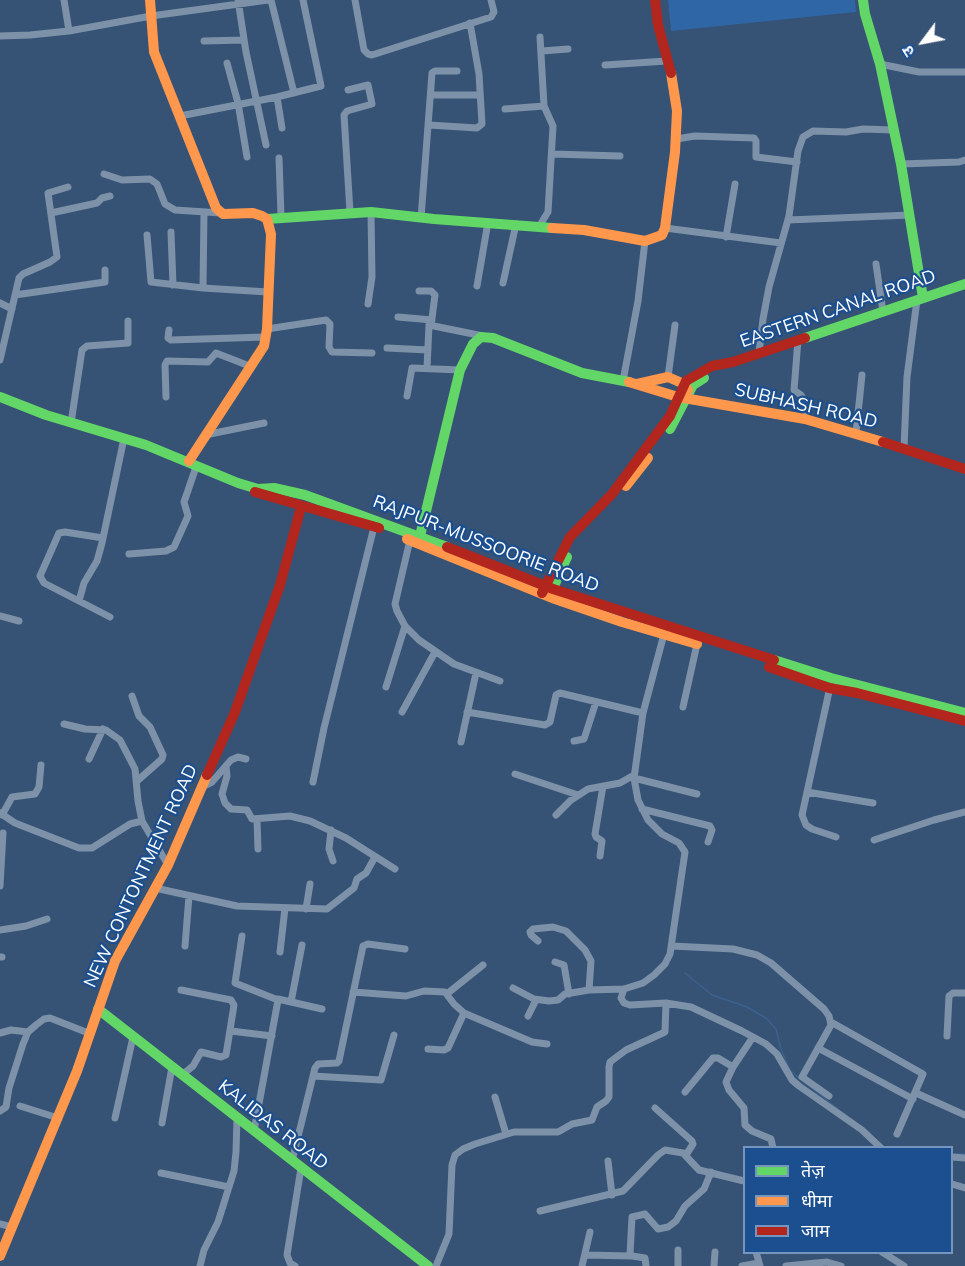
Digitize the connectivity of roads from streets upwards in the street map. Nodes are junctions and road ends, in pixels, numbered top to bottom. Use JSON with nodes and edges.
{"nodes":[{"id":1,"x":64,"y":0,"type":"edge"},
{"id":2,"x":150,"y":0,"type":"edge"},
{"id":3,"x":269,"y":0,"type":"edge"},
{"id":4,"x":303,"y":0,"type":"edge"},
{"id":5,"x":355,"y":0,"type":"edge"},
{"id":6,"x":491,"y":0,"type":"edge"},
{"id":7,"x":655,"y":0,"type":"edge"},
{"id":8,"x":863,"y":0,"type":"edge"},
{"id":9,"x":238,"y":2,"type":"edge"},
{"id":10,"x":151,"y":16,"type":"junction"},
{"id":11,"x":470,"y":23,"type":"junction"},
{"id":12,"x":69,"y":31,"type":"junction"},
{"id":13,"x":0,"y":36,"type":"edge"},
{"id":14,"x":540,"y":37,"type":"dead end"},
{"id":15,"x":244,"y":40,"type":"junction"},
{"id":16,"x":204,"y":41,"type":"dead end"},
{"id":17,"x":568,"y":49,"type":"dead end"},
{"id":18,"x":542,"y":51,"type":"junction"},
{"id":19,"x":667,"y":61,"type":"junction"},
{"id":20,"x":227,"y":63,"type":"dead end"},
{"id":21,"x":880,"y":64,"type":"junction"},
{"id":22,"x":605,"y":65,"type":"dead end"},
{"id":23,"x":457,"y":71,"type":"dead end"},
{"id":24,"x":965,"y":72,"type":"edge"},
{"id":25,"x":348,"y":90,"type":"dead end"},
{"id":26,"x":294,"y":93,"type":"junction"},
{"id":27,"x":431,"y":95,"type":"junction"},
{"id":28,"x":480,"y":95,"type":"junction"},
{"id":29,"x":277,"y":97,"type":"junction"},
{"id":30,"x":257,"y":100,"type":"junction"},
{"id":31,"x":238,"y":103,"type":"junction"},
{"id":32,"x":544,"y":106,"type":"junction"},
{"id":33,"x":505,"y":109,"type":"dead end"},
{"id":34,"x":180,"y":116,"type":"junction"},
{"id":35,"x":429,"y":126,"type":"junction"},
{"id":36,"x":282,"y":128,"type":"dead end"},
{"id":37,"x":893,"y":130,"type":"junction"},
{"id":38,"x":676,"y":139,"type":"junction"},
{"id":39,"x":266,"y":145,"type":"dead end"},
{"id":40,"x":553,"y":154,"type":"junction"},
{"id":41,"x":620,"y":156,"type":"dead end"},
{"id":42,"x":247,"y":157,"type":"dead end"},
{"id":43,"x":279,"y":158,"type":"dead end"},
{"id":44,"x":965,"y":160,"type":"edge"},
{"id":45,"x":797,"y":162,"type":"junction"},
{"id":46,"x":901,"y":164,"type":"junction"},
{"id":47,"x":104,"y":174,"type":"dead end"},
{"id":48,"x":735,"y":184,"type":"dead end"},
{"id":49,"x":69,"y":187,"type":"dead end"},
{"id":50,"x":110,"y":196,"type":"dead end"},
{"id":51,"x":350,"y":212,"type":"junction"},
{"id":52,"x":371,"y":212,"type":"junction"},
{"id":53,"x":51,"y":213,"type":"junction"},
{"id":54,"x":204,"y":213,"type":"junction"},
{"id":55,"x":221,"y":213,"type":"junction"},
{"id":56,"x":910,"y":215,"type":"junction"},
{"id":57,"x":281,"y":216,"type":"junction"},
{"id":58,"x":421,"y":218,"type":"junction"},
{"id":59,"x":267,"y":219,"type":"junction"},
{"id":60,"x":788,"y":220,"type":"junction"},
{"id":61,"x":488,"y":222,"type":"junction"},
{"id":62,"x":516,"y":224,"type":"junction"},
{"id":63,"x":540,"y":225,"type":"junction"},
{"id":64,"x":665,"y":228,"type":"junction"},
{"id":65,"x":171,"y":232,"type":"dead end"},
{"id":66,"x":147,"y":235,"type":"dead end"},
{"id":67,"x":726,"y":237,"type":"junction"},
{"id":68,"x":645,"y":241,"type":"junction"},
{"id":69,"x":781,"y":243,"type":"junction"},
{"id":70,"x":876,"y":264,"type":"dead end"},
{"id":71,"x":105,"y":270,"type":"dead end"},
{"id":72,"x":502,"y":283,"type":"dead end"},
{"id":73,"x":965,"y":284,"type":"edge"},
{"id":74,"x":173,"y":285,"type":"junction"},
{"id":75,"x":477,"y":286,"type":"dead end"},
{"id":76,"x":203,"y":288,"type":"junction"},
{"id":77,"x":419,"y":291,"type":"dead end"},
{"id":78,"x":268,"y":292,"type":"junction"},
{"id":79,"x":15,"y":295,"type":"junction"},
{"id":80,"x":920,"y":299,"type":"junction"},
{"id":81,"x":0,"y":303,"type":"edge"},
{"id":82,"x":368,"y":304,"type":"dead end"},
{"id":83,"x":12,"y":309,"type":"junction"},
{"id":84,"x":883,"y":312,"type":"junction"},
{"id":85,"x":398,"y":317,"type":"dead end"},
{"id":86,"x":128,"y":321,"type":"dead end"},
{"id":87,"x":430,"y":322,"type":"junction"},
{"id":88,"x":675,"y":325,"type":"dead end"},
{"id":89,"x":169,"y":330,"type":"dead end"},
{"id":90,"x":267,"y":333,"type":"junction"},
{"id":91,"x":488,"y":337,"type":"junction"},
{"id":92,"x":798,"y":340,"type":"junction"},
{"id":93,"x":387,"y":348,"type":"dead end"},
{"id":94,"x":428,"y":350,"type":"junction"},
{"id":95,"x":372,"y":353,"type":"dead end"},
{"id":96,"x":759,"y":353,"type":"junction"},
{"id":97,"x":0,"y":360,"type":"edge"},
{"id":98,"x":252,"y":367,"type":"junction"},
{"id":99,"x":427,"y":368,"type":"junction"},
{"id":100,"x":460,"y":370,"type":"junction"},
{"id":101,"x":862,"y":375,"type":"dead end"},
{"id":102,"x":668,"y":376,"type":"junction"},
{"id":103,"x":623,"y":381,"type":"junction"},
{"id":104,"x":637,"y":384,"type":"junction"},
{"id":105,"x":684,"y":392,"type":"junction"},
{"id":106,"x":407,"y":396,"type":"dead end"},
{"id":107,"x":0,"y":397,"type":"edge"},
{"id":108,"x":166,"y":398,"type":"dead end"},
{"id":109,"x":0,"y":402,"type":"edge"},
{"id":110,"x":805,"y":419,"type":"junction"},
{"id":111,"x":70,"y":423,"type":"junction"},
{"id":112,"x":264,"y":423,"type":"dead end"},
{"id":113,"x":856,"y":433,"type":"junction"},
{"id":114,"x":204,"y":436,"type":"junction"},
{"id":115,"x":123,"y":443,"type":"junction"},
{"id":116,"x":904,"y":448,"type":"junction"},
{"id":117,"x":192,"y":466,"type":"junction"},
{"id":118,"x":965,"y":469,"type":"edge"},
{"id":119,"x":304,"y":503,"type":"junction"},
{"id":120,"x":374,"y":527,"type":"junction"},
{"id":121,"x":103,"y":538,"type":"junction"},
{"id":122,"x":415,"y":538,"type":"junction"},
{"id":123,"x":129,"y":554,"type":"dead end"},
{"id":124,"x":548,"y":591,"type":"junction"},
{"id":125,"x":80,"y":601,"type":"junction"},
{"id":126,"x":0,"y":616,"type":"edge"},
{"id":127,"x":110,"y":617,"type":"dead end"},
{"id":128,"x":19,"y":621,"type":"dead end"},
{"id":129,"x":405,"y":626,"type":"junction"},
{"id":130,"x":664,"y":634,"type":"junction"},
{"id":131,"x":697,"y":644,"type":"junction"},
{"id":132,"x":435,"y":652,"type":"junction"},
{"id":133,"x":476,"y":673,"type":"junction"},
{"id":134,"x":500,"y":681,"type":"dead end"},
{"id":135,"x":830,"y":683,"type":"junction"},
{"id":136,"x":386,"y":687,"type":"dead end"},
{"id":137,"x":132,"y":696,"type":"dead end"},
{"id":138,"x":596,"y":702,"type":"junction"},
{"id":139,"x":683,"y":707,"type":"dead end"},
{"id":140,"x":402,"y":712,"type":"dead end"},
{"id":141,"x":467,"y":712,"type":"junction"},
{"id":142,"x":643,"y":713,"type":"junction"},
{"id":143,"x":965,"y":713,"type":"edge"},
{"id":144,"x":965,"y":721,"type":"edge"},
{"id":145,"x":64,"y":724,"type":"dead end"},
{"id":146,"x":103,"y":729,"type":"junction"},
{"id":147,"x":574,"y":741,"type":"dead end"},
{"id":148,"x":461,"y":742,"type":"dead end"},
{"id":149,"x":88,"y":759,"type":"dead end"},
{"id":150,"x":246,"y":759,"type":"dead end"},
{"id":151,"x":41,"y":765,"type":"dead end"},
{"id":152,"x":226,"y":766,"type":"junction"},
{"id":153,"x":515,"y":774,"type":"dead end"},
{"id":154,"x":634,"y":777,"type":"junction"},
{"id":155,"x":137,"y":781,"type":"junction"},
{"id":156,"x":313,"y":782,"type":"dead end"},
{"id":157,"x":603,"y":786,"type":"junction"},
{"id":158,"x":200,"y":788,"type":"junction"},
{"id":159,"x":807,"y":792,"type":"junction"},
{"id":160,"x":697,"y":794,"type":"dead end"},
{"id":161,"x":578,"y":795,"type":"junction"},
{"id":162,"x":873,"y":803,"type":"dead end"},
{"id":163,"x":642,"y":809,"type":"junction"},
{"id":164,"x":965,"y":812,"type":"edge"},
{"id":165,"x":1,"y":814,"type":"edge"},
{"id":166,"x":556,"y":815,"type":"dead end"},
{"id":167,"x":252,"y":816,"type":"junction"},
{"id":168,"x":142,"y":821,"type":"junction"},
{"id":169,"x":15,"y":823,"type":"junction"},
{"id":170,"x":331,"y":830,"type":"junction"},
{"id":171,"x":2,"y":833,"type":"edge"},
{"id":172,"x":836,"y":837,"type":"dead end"},
{"id":173,"x":874,"y":840,"type":"dead end"},
{"id":174,"x":708,"y":842,"type":"dead end"},
{"id":175,"x":258,"y":849,"type":"dead end"},
{"id":176,"x":375,"y":856,"type":"junction"},
{"id":177,"x":600,"y":856,"type":"dead end"},
{"id":178,"x":333,"y":861,"type":"dead end"},
{"id":179,"x":168,"y":865,"type":"junction"},
{"id":180,"x":395,"y":870,"type":"dead end"},
{"id":181,"x":310,"y":884,"type":"dead end"},
{"id":182,"x":0,"y":886,"type":"edge"},
{"id":183,"x":155,"y":888,"type":"junction"},
{"id":184,"x":189,"y":896,"type":"junction"},
{"id":185,"x":285,"y":908,"type":"junction"},
{"id":186,"x":306,"y":909,"type":"junction"},
{"id":187,"x":47,"y":919,"type":"dead end"},
{"id":188,"x":0,"y":930,"type":"edge"},
{"id":189,"x":242,"y":936,"type":"dead end"},
{"id":190,"x":538,"y":941,"type":"dead end"},
{"id":191,"x":302,"y":945,"type":"dead end"},
{"id":192,"x":185,"y":946,"type":"dead end"},
{"id":193,"x":672,"y":946,"type":"junction"},
{"id":194,"x":405,"y":949,"type":"dead end"},
{"id":195,"x":280,"y":952,"type":"dead end"},
{"id":196,"x":555,"y":962,"type":"dead end"},
{"id":197,"x":483,"y":965,"type":"dead end"},
{"id":198,"x":513,"y":988,"type":"dead end"},
{"id":199,"x":624,"y":989,"type":"junction"},
{"id":200,"x":181,"y":990,"type":"dead end"},
{"id":201,"x":589,"y":990,"type":"junction"},
{"id":202,"x":353,"y":992,"type":"junction"},
{"id":203,"x":448,"y":993,"type":"junction"},
{"id":204,"x":965,"y":993,"type":"edge"},
{"id":205,"x":569,"y":994,"type":"junction"},
{"id":206,"x":278,"y":999,"type":"junction"},
{"id":207,"x":536,"y":1000,"type":"junction"},
{"id":208,"x":291,"y":1002,"type":"junction"},
{"id":209,"x":666,"y":1003,"type":"junction"},
{"id":210,"x":98,"y":1009,"type":"junction"},
{"id":211,"x":322,"y":1009,"type":"dead end"},
{"id":212,"x":464,"y":1013,"type":"junction"},
{"id":213,"x":528,"y":1016,"type":"dead end"},
{"id":214,"x":831,"y":1022,"type":"junction"},
{"id":215,"x":231,"y":1030,"type":"junction"},
{"id":216,"x":28,"y":1032,"type":"junction"},
{"id":217,"x":0,"y":1033,"type":"edge"},
{"id":218,"x":91,"y":1034,"type":"junction"},
{"id":219,"x":393,"y":1035,"type":"dead end"},
{"id":220,"x":272,"y":1036,"type":"junction"},
{"id":221,"x":947,"y":1036,"type":"dead end"},
{"id":222,"x":133,"y":1037,"type":"junction"},
{"id":223,"x":753,"y":1037,"type":"junction"},
{"id":224,"x":547,"y":1044,"type":"dead end"},
{"id":225,"x":818,"y":1048,"type":"junction"},
{"id":226,"x":428,"y":1049,"type":"dead end"},
{"id":227,"x":172,"y":1067,"type":"junction"},
{"id":228,"x":733,"y":1067,"type":"junction"},
{"id":229,"x":182,"y":1075,"type":"junction"},
{"id":230,"x":313,"y":1076,"type":"junction"},
{"id":231,"x":686,"y":1092,"type":"dead end"},
{"id":232,"x":829,"y":1096,"type":"dead end"},
{"id":233,"x":914,"y":1096,"type":"junction"},
{"id":234,"x":495,"y":1097,"type":"dead end"},
{"id":235,"x":20,"y":1106,"type":"dead end"},
{"id":236,"x":655,"y":1107,"type":"dead end"},
{"id":237,"x":0,"y":1111,"type":"edge"},
{"id":238,"x":965,"y":1115,"type":"edge"},
{"id":239,"x":58,"y":1118,"type":"junction"},
{"id":240,"x":115,"y":1118,"type":"dead end"},
{"id":241,"x":237,"y":1118,"type":"junction"},
{"id":242,"x":162,"y":1123,"type":"dead end"},
{"id":243,"x":254,"y":1131,"type":"junction"},
{"id":244,"x":506,"y":1134,"type":"junction"},
{"id":245,"x":897,"y":1134,"type":"dead end"},
{"id":246,"x":773,"y":1146,"type":"edge"},
{"id":247,"x":879,"y":1146,"type":"edge"},
{"id":248,"x":686,"y":1155,"type":"junction"},
{"id":249,"x":292,"y":1161,"type":"junction"},
{"id":250,"x":608,"y":1161,"type":"dead end"},
{"id":251,"x":301,"y":1168,"type":"junction"},
{"id":252,"x":711,"y":1172,"type":"junction"},
{"id":253,"x":161,"y":1173,"type":"dead end"},
{"id":254,"x":743,"y":1181,"type":"edge"},
{"id":255,"x":229,"y":1187,"type":"junction"},
{"id":256,"x":612,"y":1195,"type":"junction"},
{"id":257,"x":540,"y":1211,"type":"dead end"},
{"id":258,"x":0,"y":1224,"type":"edge"},
{"id":259,"x":12,"y":1227,"type":"junction"},
{"id":260,"x":590,"y":1232,"type":"dead end"},
{"id":261,"x":678,"y":1250,"type":"dead end"},
{"id":262,"x":715,"y":1252,"type":"dead end"},
{"id":263,"x":885,"y":1254,"type":"edge"},
{"id":264,"x":585,"y":1255,"type":"junction"},
{"id":265,"x":0,"y":1256,"type":"edge"},
{"id":266,"x":632,"y":1256,"type":"junction"},
{"id":267,"x":760,"y":1264,"type":"edge"},
{"id":268,"x":200,"y":1266,"type":"edge"},
{"id":269,"x":295,"y":1266,"type":"edge"},
{"id":270,"x":428,"y":1266,"type":"edge"},
{"id":271,"x":436,"y":1266,"type":"edge"},
{"id":272,"x":582,"y":1266,"type":"edge"},
{"id":273,"x":646,"y":1266,"type":"edge"},
{"id":274,"x":678,"y":1266,"type":"edge"},
{"id":275,"x":714,"y":1266,"type":"edge"},
{"id":276,"x":742,"y":1266,"type":"edge"},
{"id":277,"x":786,"y":1266,"type":"edge"},
{"id":278,"x":842,"y":1266,"type":"edge"},
{"id":279,"x":904,"y":1266,"type":"edge"}],
"edges":[{"from":1,"to":12,"type":"street"},
{"from":2,"to":10,"type":"street"},
{"from":3,"to":9,"type":"street"},
{"from":3,"to":26,"type":"street"},
{"from":4,"to":26,"type":"street"},
{"from":5,"to":11,"type":"street"},
{"from":6,"to":11,"type":"street"},
{"from":7,"to":19,"type":"street"},
{"from":8,"to":21,"type":"street"},
{"from":9,"to":10,"type":"street"},
{"from":9,"to":15,"type":"street"},
{"from":10,"to":12,"type":"street"},
{"from":10,"to":34,"type":"street"},
{"from":11,"to":28,"type":"street"},
{"from":12,"to":13,"type":"street"},
{"from":14,"to":18,"type":"street"},
{"from":15,"to":16,"type":"street"},
{"from":15,"to":30,"type":"street"},
{"from":17,"to":18,"type":"street"},
{"from":18,"to":32,"type":"street"},
{"from":19,"to":22,"type":"street"},
{"from":19,"to":38,"type":"street"},
{"from":20,"to":31,"type":"street"},
{"from":21,"to":24,"type":"street"},
{"from":21,"to":37,"type":"street"},
{"from":23,"to":27,"type":"street"},
{"from":25,"to":51,"type":"street"},
{"from":26,"to":29,"type":"street"},
{"from":27,"to":28,"type":"street"},
{"from":27,"to":35,"type":"street"},
{"from":28,"to":35,"type":"street"},
{"from":29,"to":30,"type":"street"},
{"from":29,"to":36,"type":"street"},
{"from":30,"to":31,"type":"street"},
{"from":30,"to":39,"type":"street"},
{"from":31,"to":34,"type":"street"},
{"from":31,"to":42,"type":"street"},
{"from":32,"to":33,"type":"street"},
{"from":32,"to":40,"type":"street"},
{"from":34,"to":55,"type":"street"},
{"from":35,"to":58,"type":"street"},
{"from":37,"to":45,"type":"street"},
{"from":37,"to":46,"type":"street"},
{"from":38,"to":45,"type":"street"},
{"from":38,"to":64,"type":"street"},
{"from":40,"to":41,"type":"street"},
{"from":40,"to":63,"type":"street"},
{"from":43,"to":57,"type":"street"},
{"from":44,"to":46,"type":"street"},
{"from":45,"to":60,"type":"street"},
{"from":46,"to":56,"type":"street"},
{"from":47,"to":54,"type":"street"},
{"from":48,"to":67,"type":"street"},
{"from":49,"to":53,"type":"street"},
{"from":50,"to":53,"type":"street"},
{"from":51,"to":52,"type":"street"},
{"from":51,"to":57,"type":"street"},
{"from":52,"to":58,"type":"street"},
{"from":52,"to":82,"type":"street"},
{"from":53,"to":79,"type":"street"},
{"from":54,"to":55,"type":"street"},
{"from":54,"to":76,"type":"street"},
{"from":55,"to":59,"type":"street"},
{"from":56,"to":60,"type":"street"},
{"from":56,"to":80,"type":"street"},
{"from":57,"to":59,"type":"street"},
{"from":58,"to":61,"type":"street"},
{"from":59,"to":78,"type":"street"},
{"from":60,"to":69,"type":"street"},
{"from":61,"to":62,"type":"street"},
{"from":61,"to":75,"type":"street"},
{"from":62,"to":63,"type":"street"},
{"from":62,"to":72,"type":"street"},
{"from":63,"to":68,"type":"street"},
{"from":64,"to":67,"type":"street"},
{"from":64,"to":68,"type":"street"},
{"from":65,"to":74,"type":"street"},
{"from":66,"to":74,"type":"street"},
{"from":67,"to":69,"type":"street"},
{"from":68,"to":103,"type":"street"},
{"from":69,"to":96,"type":"street"},
{"from":70,"to":84,"type":"street"},
{"from":71,"to":79,"type":"street"},
{"from":73,"to":80,"type":"street","name":"EASTERN CANAL ROAD"},
{"from":74,"to":76,"type":"street"},
{"from":76,"to":78,"type":"street"},
{"from":77,"to":87,"type":"street"},
{"from":78,"to":90,"type":"street"},
{"from":79,"to":83,"type":"street"},
{"from":80,"to":84,"type":"street","name":"EASTERN CANAL ROAD"},
{"from":80,"to":116,"type":"street"},
{"from":81,"to":83,"type":"street"},
{"from":83,"to":97,"type":"street"},
{"from":84,"to":92,"type":"street","name":"EASTERN CANAL ROAD"},
{"from":85,"to":87,"type":"street"},
{"from":86,"to":111,"type":"street"},
{"from":87,"to":91,"type":"street"},
{"from":87,"to":94,"type":"street"},
{"from":88,"to":102,"type":"street"},
{"from":89,"to":90,"type":"street"},
{"from":90,"to":95,"type":"street"},
{"from":90,"to":98,"type":"street"},
{"from":91,"to":100,"type":"street"},
{"from":91,"to":103,"type":"street","name":"SUBHASH ROAD"},
{"from":92,"to":96,"type":"street","name":"EASTERN CANAL ROAD"},
{"from":92,"to":110,"type":"street"},
{"from":93,"to":94,"type":"street"},
{"from":94,"to":99,"type":"street"},
{"from":96,"to":105,"type":"street","name":"EASTERN CANAL ROAD"},
{"from":98,"to":108,"type":"street"},
{"from":98,"to":114,"type":"street"},
{"from":99,"to":100,"type":"street"},
{"from":99,"to":106,"type":"street"},
{"from":100,"to":122,"type":"street"},
{"from":101,"to":113,"type":"street"},
{"from":102,"to":104,"type":"street","name":"SUBHASH ROAD"},
{"from":102,"to":105,"type":"street","name":"SUBHASH ROAD"},
{"from":103,"to":104,"type":"street","name":"SUBHASH ROAD"},
{"from":104,"to":105,"type":"street","name":"SUBHASH ROAD"},
{"from":105,"to":110,"type":"street","name":"SUBHASH ROAD"},
{"from":105,"to":124,"type":"street"},
{"from":107,"to":111,"type":"street","name":"RAJPUR-MUSSOORIE ROAD"},
{"from":109,"to":115,"type":"street","name":"RAJPUR-MUSSOORIE ROAD"},
{"from":110,"to":113,"type":"street","name":"SUBHASH ROAD"},
{"from":111,"to":117,"type":"street","name":"RAJPUR-MUSSOORIE ROAD"},
{"from":112,"to":114,"type":"street"},
{"from":113,"to":116,"type":"street","name":"SUBHASH ROAD"},
{"from":114,"to":117,"type":"street"},
{"from":115,"to":117,"type":"street","name":"RAJPUR-MUSSOORIE ROAD"},
{"from":115,"to":121,"type":"street"},
{"from":116,"to":118,"type":"street","name":"SUBHASH ROAD"},
{"from":117,"to":119,"type":"street","name":"RAJPUR-MUSSOORIE ROAD"},
{"from":117,"to":123,"type":"street"},
{"from":119,"to":120,"type":"street","name":"RAJPUR-MUSSOORIE ROAD"},
{"from":119,"to":122,"type":"street","name":"RAJPUR-MUSSOORIE ROAD"},
{"from":119,"to":158,"type":"street","name":"NEW CONTONTMENT ROAD"},
{"from":120,"to":122,"type":"street","name":"RAJPUR-MUSSOORIE ROAD"},
{"from":120,"to":156,"type":"street"},
{"from":121,"to":125,"type":"street"},
{"from":121,"to":125,"type":"street"},
{"from":122,"to":124,"type":"street","name":"RAJPUR-MUSSOORIE ROAD"},
{"from":122,"to":129,"type":"street"},
{"from":124,"to":130,"type":"street","name":"RAJPUR-MUSSOORIE ROAD"},
{"from":124,"to":135,"type":"street","name":"RAJPUR-MUSSOORIE ROAD"},
{"from":125,"to":127,"type":"street"},
{"from":126,"to":128,"type":"street"},
{"from":129,"to":132,"type":"street"},
{"from":129,"to":136,"type":"street"},
{"from":130,"to":131,"type":"street","name":"RAJPUR-MUSSOORIE ROAD"},
{"from":130,"to":142,"type":"street"},
{"from":131,"to":135,"type":"street","name":"RAJPUR-MUSSOORIE ROAD"},
{"from":131,"to":139,"type":"street"},
{"from":132,"to":133,"type":"street"},
{"from":132,"to":140,"type":"street"},
{"from":133,"to":134,"type":"street"},
{"from":133,"to":141,"type":"street"},
{"from":135,"to":143,"type":"street","name":"RAJPUR-MUSSOORIE ROAD"},
{"from":135,"to":144,"type":"street","name":"RAJPUR-MUSSOORIE ROAD"},
{"from":135,"to":159,"type":"street"},
{"from":137,"to":155,"type":"street"},
{"from":138,"to":141,"type":"street"},
{"from":138,"to":142,"type":"street"},
{"from":138,"to":147,"type":"street"},
{"from":141,"to":148,"type":"street"},
{"from":142,"to":154,"type":"street"},
{"from":145,"to":146,"type":"street"},
{"from":146,"to":149,"type":"street"},
{"from":146,"to":155,"type":"street"},
{"from":150,"to":152,"type":"street"},
{"from":151,"to":165,"type":"street"},
{"from":152,"to":158,"type":"street"},
{"from":152,"to":167,"type":"street"},
{"from":153,"to":161,"type":"street"},
{"from":154,"to":157,"type":"street"},
{"from":154,"to":160,"type":"street"},
{"from":154,"to":163,"type":"street"},
{"from":155,"to":168,"type":"street"},
{"from":157,"to":161,"type":"street"},
{"from":157,"to":177,"type":"street"},
{"from":158,"to":179,"type":"street","name":"NEW CONTONTMENT ROAD"},
{"from":159,"to":162,"type":"street"},
{"from":159,"to":172,"type":"street"},
{"from":161,"to":166,"type":"street"},
{"from":163,"to":174,"type":"street"},
{"from":163,"to":193,"type":"street"},
{"from":164,"to":173,"type":"street"},
{"from":165,"to":169,"type":"street"},
{"from":167,"to":170,"type":"street"},
{"from":167,"to":175,"type":"street"},
{"from":168,"to":169,"type":"street"},
{"from":168,"to":179,"type":"street"},
{"from":169,"to":171,"type":"street"},
{"from":170,"to":176,"type":"street"},
{"from":170,"to":178,"type":"street"},
{"from":171,"to":182,"type":"street"},
{"from":176,"to":180,"type":"street"},
{"from":176,"to":186,"type":"street"},
{"from":179,"to":183,"type":"street","name":"NEW CONTONTMENT ROAD"},
{"from":181,"to":186,"type":"street"},
{"from":183,"to":184,"type":"street"},
{"from":183,"to":210,"type":"street","name":"NEW CONTONTMENT ROAD"},
{"from":184,"to":185,"type":"street"},
{"from":184,"to":192,"type":"street"},
{"from":185,"to":186,"type":"street"},
{"from":185,"to":195,"type":"street"},
{"from":187,"to":188,"type":"street"},
{"from":189,"to":206,"type":"street"},
{"from":190,"to":201,"type":"street"},
{"from":191,"to":208,"type":"street"},
{"from":193,"to":199,"type":"street"},
{"from":193,"to":214,"type":"street"},
{"from":194,"to":202,"type":"street"},
{"from":196,"to":205,"type":"street"},
{"from":197,"to":203,"type":"street"},
{"from":198,"to":207,"type":"street"},
{"from":199,"to":201,"type":"street"},
{"from":199,"to":209,"type":"street"},
{"from":200,"to":215,"type":"street"},
{"from":201,"to":205,"type":"street"},
{"from":202,"to":203,"type":"street"},
{"from":202,"to":230,"type":"street"},
{"from":203,"to":212,"type":"street"},
{"from":204,"to":221,"type":"street"},
{"from":205,"to":207,"type":"street"},
{"from":206,"to":208,"type":"street"},
{"from":206,"to":220,"type":"street"},
{"from":207,"to":213,"type":"street"},
{"from":208,"to":211,"type":"street"},
{"from":209,"to":223,"type":"street"},
{"from":209,"to":244,"type":"street"},
{"from":210,"to":218,"type":"street","name":"NEW CONTONTMENT ROAD"},
{"from":210,"to":222,"type":"street","name":"KALIDAS ROAD"},
{"from":212,"to":224,"type":"street"},
{"from":212,"to":226,"type":"street"},
{"from":214,"to":225,"type":"street"},
{"from":214,"to":233,"type":"street"},
{"from":215,"to":220,"type":"street"},
{"from":215,"to":229,"type":"street"},
{"from":216,"to":217,"type":"street"},
{"from":216,"to":218,"type":"street"},
{"from":216,"to":237,"type":"street"},
{"from":218,"to":239,"type":"street","name":"NEW CONTONTMENT ROAD"},
{"from":219,"to":230,"type":"street"},
{"from":220,"to":243,"type":"street"},
{"from":222,"to":227,"type":"street","name":"KALIDAS ROAD"},
{"from":222,"to":240,"type":"street"},
{"from":223,"to":228,"type":"street"},
{"from":223,"to":247,"type":"street"},
{"from":225,"to":232,"type":"street"},
{"from":225,"to":233,"type":"street"},
{"from":227,"to":229,"type":"street","name":"KALIDAS ROAD"},
{"from":227,"to":242,"type":"street"},
{"from":228,"to":231,"type":"street"},
{"from":228,"to":246,"type":"street"},
{"from":229,"to":241,"type":"street","name":"KALIDAS ROAD"},
{"from":230,"to":249,"type":"street"},
{"from":233,"to":238,"type":"street"},
{"from":233,"to":245,"type":"street"},
{"from":234,"to":244,"type":"street"},
{"from":235,"to":239,"type":"street"},
{"from":236,"to":248,"type":"street"},
{"from":239,"to":259,"type":"street","name":"NEW CONTONTMENT ROAD"},
{"from":241,"to":243,"type":"street","name":"KALIDAS ROAD"},
{"from":241,"to":255,"type":"street"},
{"from":243,"to":249,"type":"street","name":"KALIDAS ROAD"},
{"from":244,"to":271,"type":"street"},
{"from":248,"to":252,"type":"street"},
{"from":248,"to":256,"type":"street"},
{"from":249,"to":251,"type":"street","name":"KALIDAS ROAD"},
{"from":250,"to":256,"type":"street"},
{"from":251,"to":269,"type":"street"},
{"from":251,"to":270,"type":"street","name":"KALIDAS ROAD"},
{"from":252,"to":254,"type":"street"},
{"from":252,"to":266,"type":"street"},
{"from":253,"to":255,"type":"street"},
{"from":255,"to":268,"type":"street"},
{"from":256,"to":257,"type":"street"},
{"from":258,"to":259,"type":"street"},
{"from":259,"to":265,"type":"street","name":"NEW CONTONTMENT ROAD"},
{"from":260,"to":264,"type":"street"},
{"from":261,"to":274,"type":"street"},
{"from":262,"to":275,"type":"street"},
{"from":263,"to":279,"type":"street"},
{"from":264,"to":266,"type":"street"},
{"from":264,"to":272,"type":"street"},
{"from":266,"to":273,"type":"street"},
{"from":267,"to":276,"type":"street"},
{"from":277,"to":278,"type":"street"}]}
